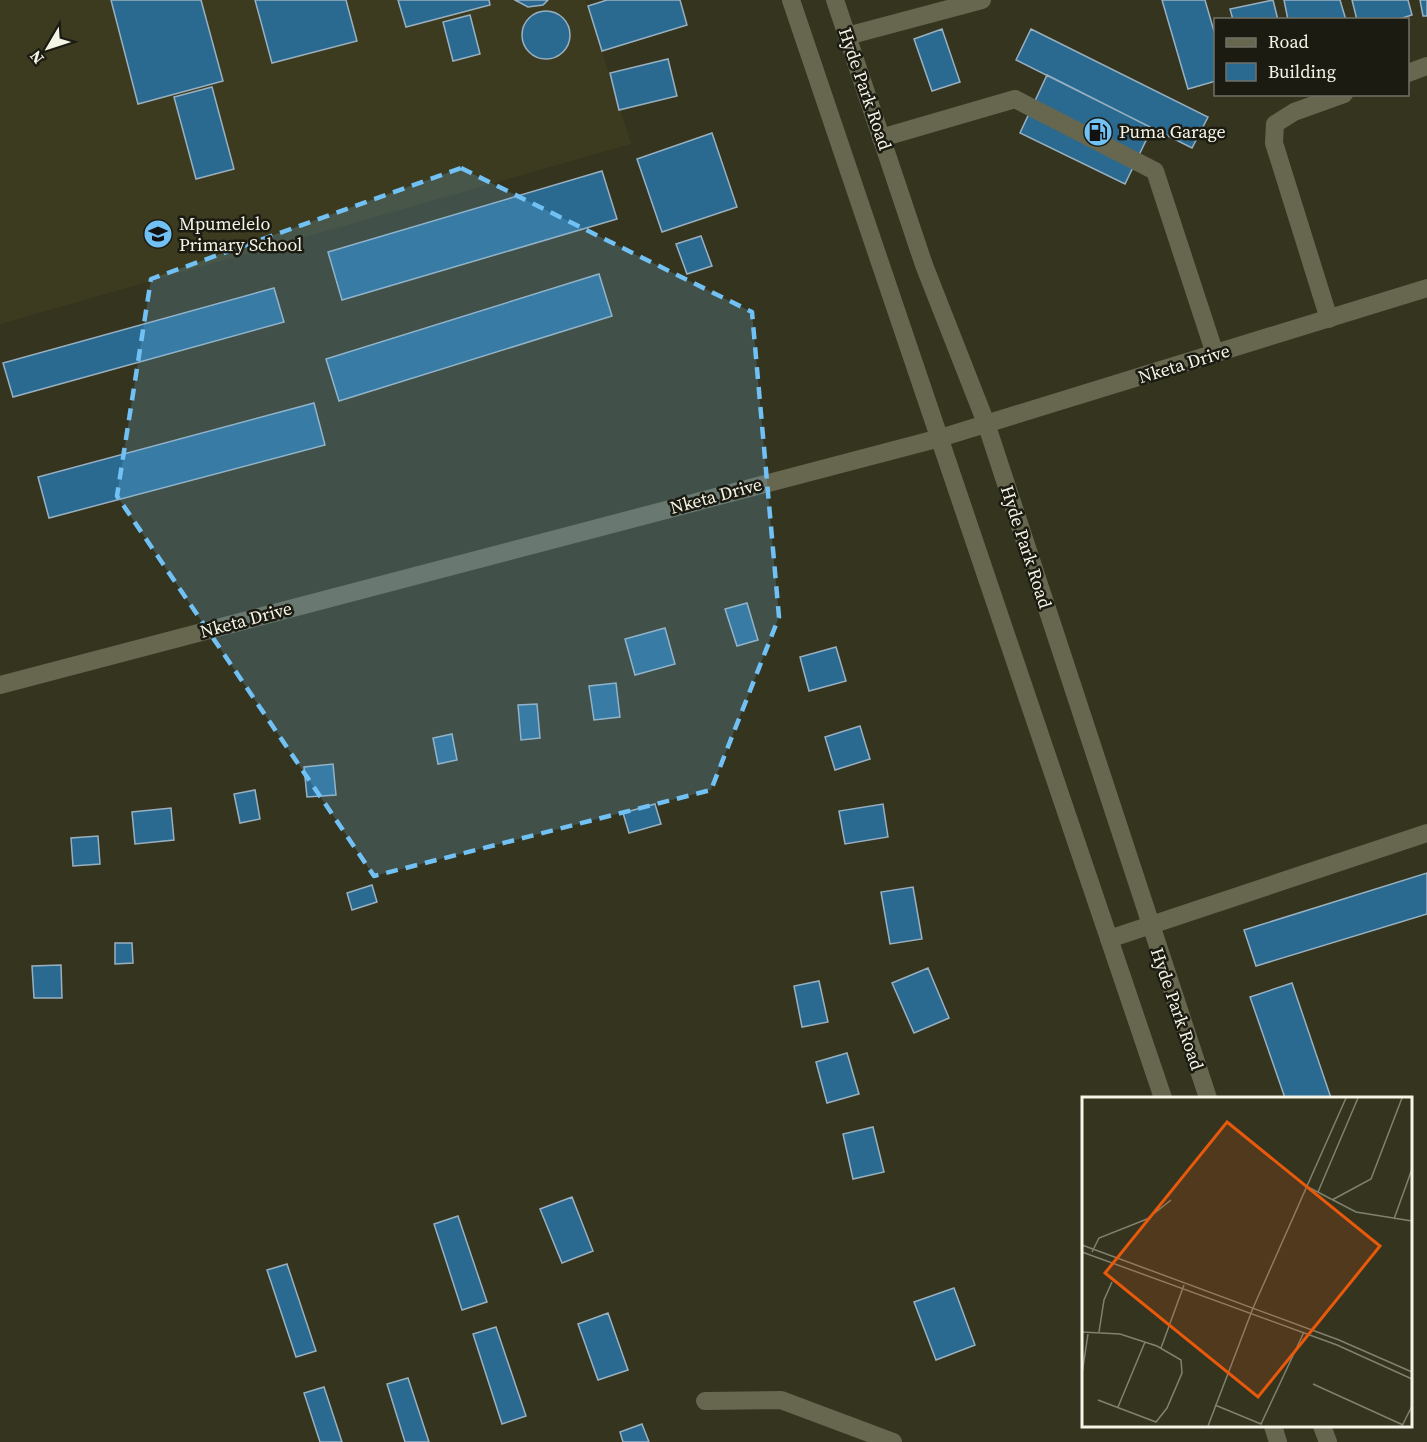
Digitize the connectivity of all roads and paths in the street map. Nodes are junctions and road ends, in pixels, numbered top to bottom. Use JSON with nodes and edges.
{"nodes":[{"id":1,"x":792,"y":0,"type":"edge"},
{"id":2,"x":835,"y":0,"type":"edge"},
{"id":3,"x":982,"y":0,"type":"edge"},
{"id":4,"x":847,"y":36,"type":"junction"},
{"id":5,"x":1427,"y":66,"type":"edge"},
{"id":6,"x":1409,"y":72,"type":"edge"},
{"id":7,"x":1338,"y":96,"type":"edge"},
{"id":8,"x":881,"y":138,"type":"junction"},
{"id":9,"x":1427,"y":288,"type":"edge"},
{"id":10,"x":1329,"y":320,"type":"junction"},
{"id":11,"x":1215,"y":354,"type":"junction"},
{"id":12,"x":986,"y":423,"type":"junction"},
{"id":13,"x":940,"y":438,"type":"junction"},
{"id":14,"x":1,"y":681,"type":"edge"},
{"id":15,"x":1427,"y":833,"type":"edge"},
{"id":16,"x":1150,"y":928,"type":"junction"},
{"id":17,"x":1109,"y":939,"type":"junction"},
{"id":18,"x":1162,"y":1097,"type":"edge"},
{"id":19,"x":1208,"y":1097,"type":"edge"},
{"id":20,"x":705,"y":1401,"type":"dead end"},
{"id":21,"x":1274,"y":1427,"type":"edge"},
{"id":22,"x":1323,"y":1427,"type":"edge"},
{"id":23,"x":893,"y":1442,"type":"edge"},
{"id":24,"x":1278,"y":1442,"type":"edge"},
{"id":25,"x":1328,"y":1442,"type":"edge"}],
"edges":[{"from":1,"to":13,"type":"street"},
{"from":2,"to":4,"type":"street","name":"Hyde Park Road"},
{"from":3,"to":4,"type":"street"},
{"from":4,"to":8,"type":"street","name":"Hyde Park Road"},
{"from":5,"to":6,"type":"street"},
{"from":7,"to":10,"type":"street"},
{"from":8,"to":11,"type":"street"},
{"from":8,"to":12,"type":"street","name":"Hyde Park Road"},
{"from":9,"to":10,"type":"street","name":"Nketa Drive"},
{"from":10,"to":11,"type":"street","name":"Nketa Drive"},
{"from":11,"to":12,"type":"street","name":"Nketa Drive"},
{"from":12,"to":13,"type":"street","name":"Nketa Drive"},
{"from":12,"to":16,"type":"street","name":"Hyde Park Road"},
{"from":13,"to":14,"type":"street","name":"Nketa Drive"},
{"from":13,"to":17,"type":"street"},
{"from":15,"to":16,"type":"street"},
{"from":16,"to":17,"type":"street"},
{"from":16,"to":19,"type":"street","name":"Hyde Park Road"},
{"from":17,"to":18,"type":"street"},
{"from":20,"to":23,"type":"street"},
{"from":21,"to":24,"type":"street"},
{"from":22,"to":25,"type":"street"}]}
